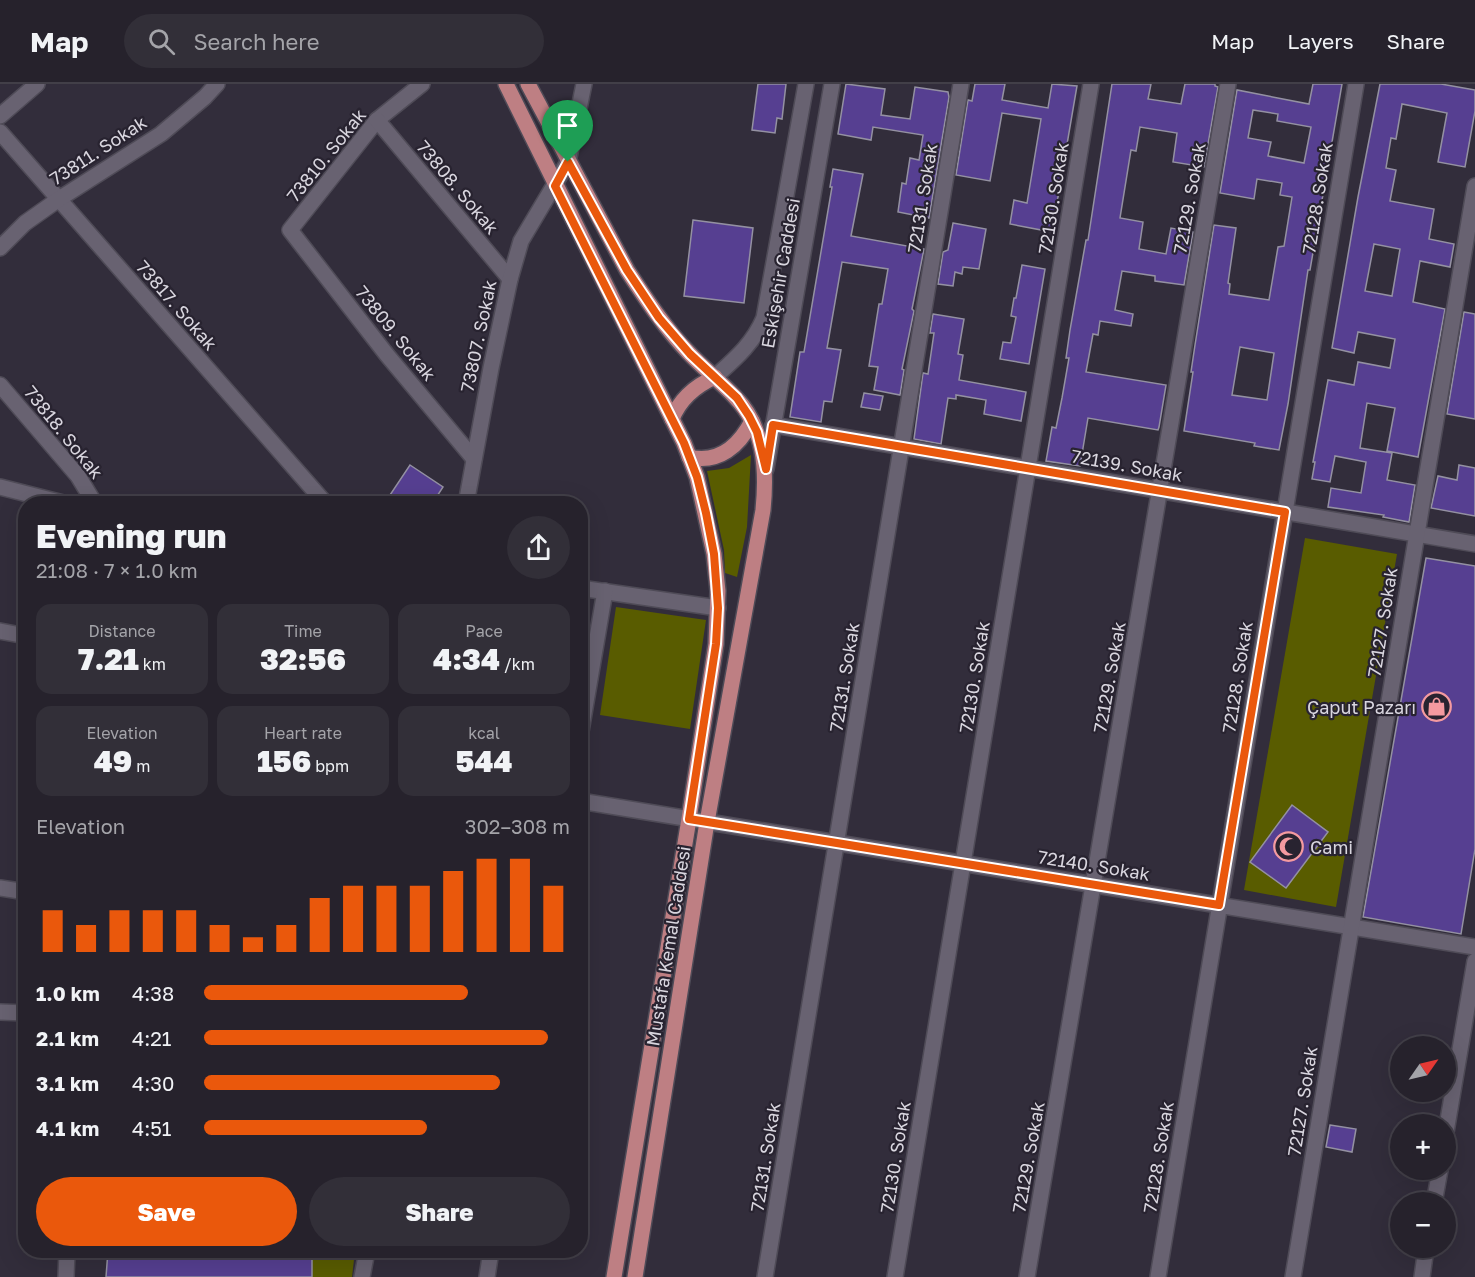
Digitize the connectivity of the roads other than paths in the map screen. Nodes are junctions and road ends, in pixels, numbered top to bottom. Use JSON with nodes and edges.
{"nodes":[{"id":1,"x":37,"y":84,"type":"edge"},
{"id":2,"x":217,"y":84,"type":"edge"},
{"id":3,"x":422,"y":84,"type":"edge"},
{"id":4,"x":506,"y":84,"type":"edge"},
{"id":5,"x":528,"y":84,"type":"edge"},
{"id":6,"x":584,"y":84,"type":"edge"},
{"id":7,"x":806,"y":84,"type":"edge"},
{"id":8,"x":832,"y":84,"type":"edge"},
{"id":9,"x":961,"y":84,"type":"edge"},
{"id":10,"x":1091,"y":84,"type":"edge"},
{"id":11,"x":1228,"y":84,"type":"edge"},
{"id":12,"x":1356,"y":84,"type":"edge"},
{"id":13,"x":0,"y":116,"type":"edge"},
{"id":14,"x":377,"y":120,"type":"junction"},
{"id":15,"x":0,"y":132,"type":"edge"},
{"id":16,"x":568,"y":162,"type":"junction"},
{"id":17,"x":555,"y":186,"type":"junction"},
{"id":18,"x":1475,"y":186,"type":"edge"},
{"id":19,"x":59,"y":199,"type":"junction"},
{"id":20,"x":290,"y":230,"type":"joint"},
{"id":21,"x":0,"y":248,"type":"edge"},
{"id":22,"x":510,"y":279,"type":"junction"},
{"id":23,"x":715,"y":377,"type":"junction"},
{"id":24,"x":0,"y":385,"type":"edge"},
{"id":25,"x":672,"y":419,"type":"junction"},
{"id":26,"x":752,"y":421,"type":"junction"},
{"id":27,"x":773,"y":425,"type":"junction"},
{"id":28,"x":901,"y":447,"type":"junction"},
{"id":29,"x":689,"y":457,"type":"junction"},
{"id":30,"x":474,"y":459,"type":"junction"},
{"id":31,"x":1028,"y":468,"type":"junction"},
{"id":32,"x":766,"y":469,"type":"junction"},
{"id":33,"x":0,"y":487,"type":"edge"},
{"id":34,"x":1160,"y":490,"type":"junction"},
{"id":35,"x":35,"y":496,"type":"edge"},
{"id":36,"x":90,"y":496,"type":"edge"},
{"id":37,"x":319,"y":496,"type":"edge"},
{"id":38,"x":467,"y":496,"type":"edge"},
{"id":39,"x":1285,"y":512,"type":"junction"},
{"id":40,"x":1417,"y":534,"type":"junction"},
{"id":41,"x":1475,"y":544,"type":"edge"},
{"id":42,"x":588,"y":589,"type":"edge"},
{"id":43,"x":605,"y":591,"type":"junction"},
{"id":44,"x":718,"y":608,"type":"junction"},
{"id":45,"x":0,"y":632,"type":"edge"},
{"id":46,"x":18,"y":635,"type":"edge"},
{"id":47,"x":588,"y":690,"type":"edge"},
{"id":48,"x":588,"y":802,"type":"edge"},
{"id":49,"x":689,"y":819,"type":"junction"},
{"id":50,"x":707,"y":822,"type":"junction"},
{"id":51,"x":836,"y":843,"type":"junction"},
{"id":52,"x":963,"y":864,"type":"junction"},
{"id":53,"x":1094,"y":885,"type":"junction"},
{"id":54,"x":0,"y":888,"type":"edge"},
{"id":55,"x":18,"y":891,"type":"edge"},
{"id":56,"x":1219,"y":905,"type":"junction"},
{"id":57,"x":1351,"y":927,"type":"junction"},
{"id":58,"x":1475,"y":947,"type":"edge"},
{"id":59,"x":1475,"y":961,"type":"edge"},
{"id":60,"x":0,"y":1012,"type":"edge"},
{"id":61,"x":18,"y":1013,"type":"edge"},
{"id":62,"x":1449,"y":1114,"type":"edge"},
{"id":63,"x":67,"y":1258,"type":"edge"},
{"id":64,"x":366,"y":1258,"type":"edge"},
{"id":65,"x":490,"y":1258,"type":"edge"},
{"id":66,"x":1425,"y":1258,"type":"edge"},
{"id":67,"x":66,"y":1277,"type":"edge"},
{"id":68,"x":362,"y":1277,"type":"edge"},
{"id":69,"x":487,"y":1277,"type":"edge"},
{"id":70,"x":614,"y":1277,"type":"edge"},
{"id":71,"x":635,"y":1277,"type":"edge"},
{"id":72,"x":765,"y":1277,"type":"edge"},
{"id":73,"x":895,"y":1277,"type":"edge"},
{"id":74,"x":1028,"y":1277,"type":"edge"},
{"id":75,"x":1158,"y":1277,"type":"edge"},
{"id":76,"x":1293,"y":1277,"type":"edge"},
{"id":77,"x":1422,"y":1277,"type":"edge"}],
"edges":[{"from":1,"to":13,"type":"street"},
{"from":2,"to":19,"type":"street","name":"73811. Sokak"},
{"from":3,"to":14,"type":"street","name":"73810. Sokak"},
{"from":4,"to":17,"type":"main road","name":"Mustafa Kemal Caddesi"},
{"from":5,"to":16,"type":"main road","name":"Mustafa Kemal Caddesi"},
{"from":6,"to":16,"type":"street","name":"73807. Sokak"},
{"from":7,"to":23,"type":"street","name":"Eskişehir Caddesi"},
{"from":8,"to":27,"type":"street","name":"Eskişehir Caddesi"},
{"from":9,"to":28,"type":"street","name":"72131. Sokak"},
{"from":10,"to":31,"type":"street","name":"72130. Sokak"},
{"from":11,"to":34,"type":"street","name":"72129. Sokak"},
{"from":12,"to":39,"type":"street","name":"72128. Sokak"},
{"from":14,"to":20,"type":"street","name":"73810. Sokak"},
{"from":14,"to":22,"type":"street","name":"73808. Sokak"},
{"from":15,"to":19,"type":"street","name":"73817. Sokak"},
{"from":16,"to":17,"type":"street","name":"73807. Sokak"},
{"from":16,"to":23,"type":"main road","name":"Mustafa Kemal Caddesi"},
{"from":17,"to":22,"type":"street","name":"73807. Sokak"},
{"from":17,"to":25,"type":"main road","name":"Mustafa Kemal Caddesi"},
{"from":18,"to":40,"type":"street","name":"72127. Sokak"},
{"from":19,"to":21,"type":"street","name":"73811. Sokak"},
{"from":19,"to":37,"type":"street","name":"73817. Sokak"},
{"from":20,"to":30,"type":"street","name":"73809. Sokak"},
{"from":22,"to":30,"type":"street","name":"73807. Sokak"},
{"from":23,"to":25,"type":"main road"},
{"from":23,"to":26,"type":"main road","name":"Mustafa Kemal Caddesi"},
{"from":24,"to":36,"type":"street","name":"73818. Sokak"},
{"from":25,"to":29,"type":"main road","name":"Mustafa Kemal Caddesi"},
{"from":26,"to":29,"type":"main road"},
{"from":26,"to":32,"type":"main road","name":"Mustafa Kemal Caddesi"},
{"from":27,"to":28,"type":"street","name":"72139. Sokak"},
{"from":27,"to":32,"type":"street","name":"Eskişehir Caddesi"},
{"from":28,"to":31,"type":"street","name":"72139. Sokak"},
{"from":28,"to":51,"type":"street","name":"72131. Sokak"},
{"from":29,"to":44,"type":"main road","name":"Mustafa Kemal Caddesi"},
{"from":30,"to":38,"type":"street","name":"73807. Sokak"},
{"from":31,"to":34,"type":"street","name":"72139. Sokak"},
{"from":31,"to":52,"type":"street","name":"72130. Sokak"},
{"from":32,"to":50,"type":"main road","name":"Mustafa Kemal Caddesi"},
{"from":33,"to":35,"type":"street"},
{"from":34,"to":39,"type":"street","name":"72139. Sokak"},
{"from":34,"to":53,"type":"street","name":"72129. Sokak"},
{"from":39,"to":40,"type":"street","name":"72139. Sokak"},
{"from":39,"to":56,"type":"street","name":"72128. Sokak"},
{"from":40,"to":41,"type":"street","name":"72139. Sokak"},
{"from":40,"to":57,"type":"street","name":"72127. Sokak"},
{"from":42,"to":43,"type":"street"},
{"from":43,"to":44,"type":"street"},
{"from":43,"to":47,"type":"street"},
{"from":44,"to":49,"type":"main road","name":"Mustafa Kemal Caddesi"},
{"from":45,"to":46,"type":"street"},
{"from":48,"to":49,"type":"street","name":"72140. Sokak"},
{"from":49,"to":50,"type":"street","name":"72140. Sokak"},
{"from":49,"to":70,"type":"main road","name":"Mustafa Kemal Caddesi"},
{"from":50,"to":51,"type":"street","name":"72140. Sokak"},
{"from":50,"to":71,"type":"main road","name":"Mustafa Kemal Caddesi"},
{"from":51,"to":52,"type":"street","name":"72140. Sokak"},
{"from":51,"to":72,"type":"street","name":"72131. Sokak"},
{"from":52,"to":53,"type":"street","name":"72140. Sokak"},
{"from":52,"to":73,"type":"street","name":"72130. Sokak"},
{"from":53,"to":56,"type":"street","name":"72140. Sokak"},
{"from":53,"to":74,"type":"street","name":"72129. Sokak"},
{"from":54,"to":55,"type":"street"},
{"from":56,"to":57,"type":"street","name":"72140. Sokak"},
{"from":56,"to":75,"type":"street","name":"72128. Sokak"},
{"from":57,"to":58,"type":"street","name":"72140. Sokak"},
{"from":57,"to":76,"type":"street","name":"72127. Sokak"},
{"from":59,"to":62,"type":"street"},
{"from":60,"to":61,"type":"street"},
{"from":63,"to":67,"type":"street"},
{"from":64,"to":68,"type":"street"},
{"from":65,"to":69,"type":"street"},
{"from":66,"to":77,"type":"street"}]}
